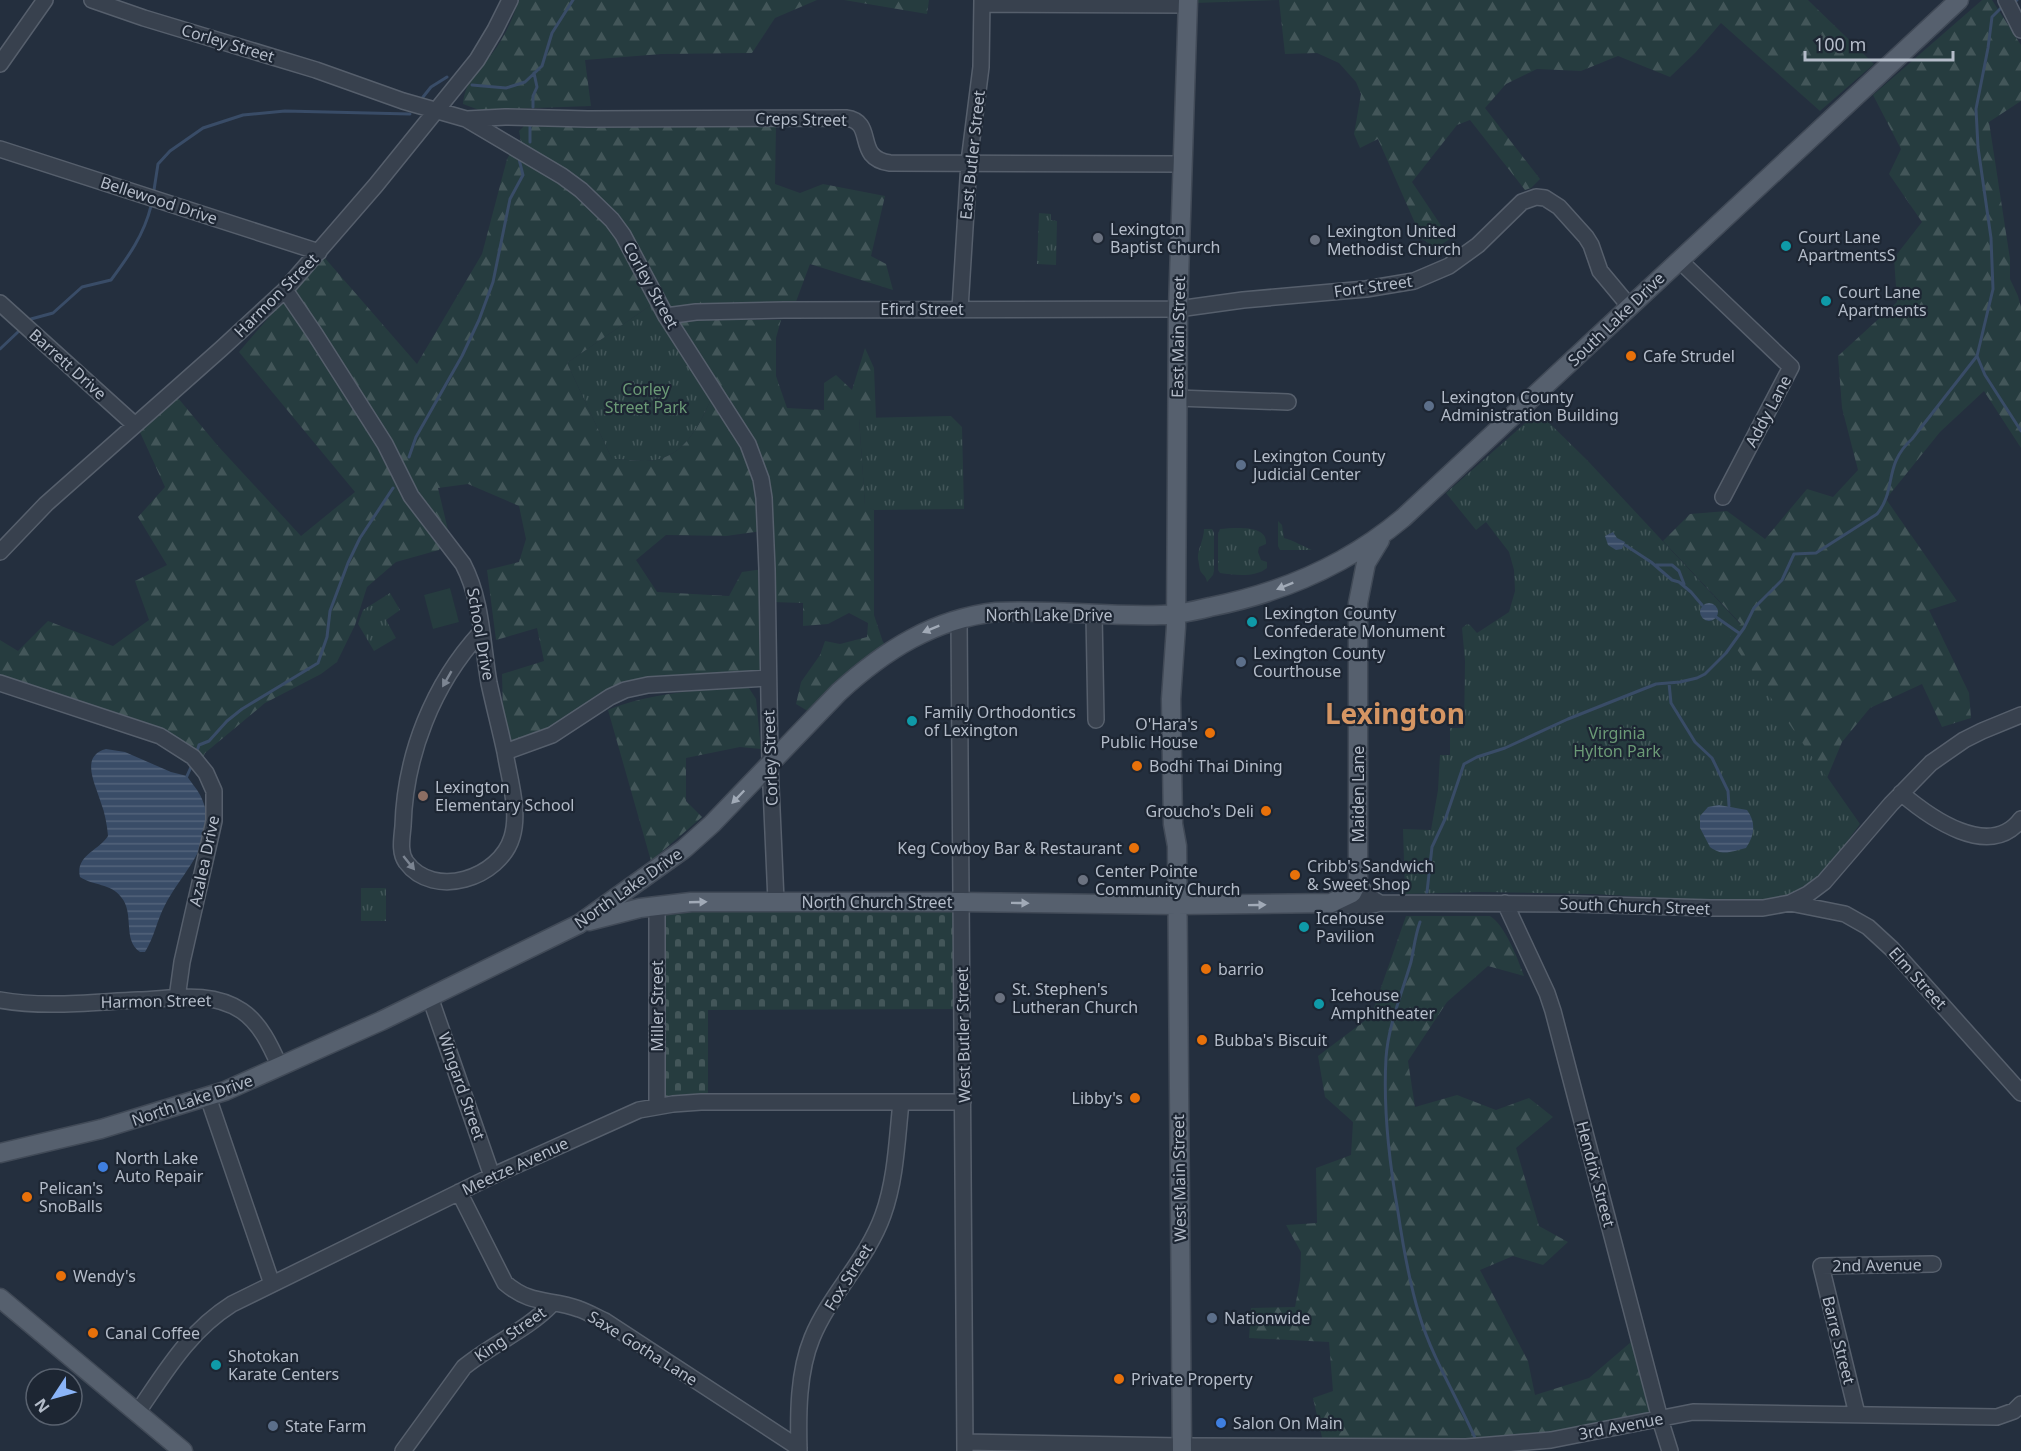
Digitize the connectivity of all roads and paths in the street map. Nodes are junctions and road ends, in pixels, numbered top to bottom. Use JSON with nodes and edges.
{"nodes":[{"id":1,"x":45,"y":0,"type":"edge"},
{"id":2,"x":92,"y":0,"type":"edge"},
{"id":3,"x":510,"y":0,"type":"edge"},
{"id":4,"x":1959,"y":0,"type":"edge"},
{"id":5,"x":2006,"y":0,"type":"edge"},
{"id":6,"x":982,"y":2,"type":"edge"},
{"id":7,"x":1188,"y":2,"type":"edge"},
{"id":8,"x":2021,"y":30,"type":"edge"},
{"id":9,"x":0,"y":64,"type":"edge"},
{"id":10,"x":437,"y":111,"type":"junction"},
{"id":11,"x":466,"y":119,"type":"junction"},
{"id":12,"x":0,"y":149,"type":"edge"},
{"id":13,"x":969,"y":162,"type":"junction"},
{"id":14,"x":1182,"y":164,"type":"junction"},
{"id":15,"x":319,"y":252,"type":"junction"},
{"id":16,"x":1678,"y":260,"type":"junction"},
{"id":17,"x":285,"y":290,"type":"junction"},
{"id":18,"x":0,"y":303,"type":"edge"},
{"id":19,"x":1630,"y":307,"type":"junction"},
{"id":20,"x":960,"y":309,"type":"junction"},
{"id":21,"x":1178,"y":309,"type":"junction"},
{"id":22,"x":666,"y":316,"type":"junction"},
{"id":23,"x":1177,"y":398,"type":"junction"},
{"id":24,"x":1288,"y":402,"type":"dead end"},
{"id":25,"x":135,"y":425,"type":"junction"},
{"id":26,"x":1722,"y":497,"type":"dead end"},
{"id":27,"x":1385,"y":533,"type":"junction"},
{"id":28,"x":0,"y":552,"type":"edge"},
{"id":29,"x":1338,"y":562,"type":"junction"},
{"id":30,"x":1358,"y":603,"type":"junction"},
{"id":31,"x":1094,"y":614,"type":"junction"},
{"id":32,"x":1176,"y":614,"type":"junction"},
{"id":33,"x":959,"y":619,"type":"junction"},
{"id":34,"x":481,"y":632,"type":"junction"},
{"id":35,"x":768,"y":678,"type":"junction"},
{"id":36,"x":0,"y":684,"type":"edge"},
{"id":37,"x":2021,"y":715,"type":"edge"},
{"id":38,"x":1096,"y":720,"type":"dead end"},
{"id":39,"x":505,"y":752,"type":"junction"},
{"id":40,"x":770,"y":764,"type":"junction"},
{"id":41,"x":1901,"y":793,"type":"junction"},
{"id":42,"x":2021,"y":819,"type":"edge"},
{"id":43,"x":1358,"y":880,"type":"junction"},
{"id":44,"x":776,"y":901,"type":"junction"},
{"id":45,"x":961,"y":902,"type":"junction"},
{"id":46,"x":1331,"y":903,"type":"junction"},
{"id":47,"x":1380,"y":903,"type":"junction"},
{"id":48,"x":1505,"y":903,"type":"junction"},
{"id":49,"x":1790,"y":903,"type":"junction"},
{"id":50,"x":657,"y":905,"type":"junction"},
{"id":51,"x":1177,"y":905,"type":"junction"},
{"id":52,"x":579,"y":924,"type":"junction"},
{"id":53,"x":430,"y":997,"type":"junction"},
{"id":54,"x":177,"y":998,"type":"junction"},
{"id":55,"x":0,"y":1000,"type":"edge"},
{"id":56,"x":280,"y":1067,"type":"junction"},
{"id":57,"x":2021,"y":1093,"type":"edge"},
{"id":58,"x":208,"y":1097,"type":"junction"},
{"id":59,"x":901,"y":1102,"type":"junction"},
{"id":60,"x":963,"y":1102,"type":"junction"},
{"id":61,"x":657,"y":1106,"type":"junction"},
{"id":62,"x":0,"y":1153,"type":"edge"},
{"id":63,"x":492,"y":1176,"type":"junction"},
{"id":64,"x":459,"y":1191,"type":"junction"},
{"id":65,"x":1933,"y":1264,"type":"dead end"},
{"id":66,"x":1821,"y":1266,"type":"joint"},
{"id":67,"x":272,"y":1284,"type":"junction"},
{"id":68,"x":0,"y":1298,"type":"edge"},
{"id":69,"x":552,"y":1304,"type":"junction"},
{"id":70,"x":2021,"y":1404,"type":"edge"},
{"id":71,"x":137,"y":1413,"type":"junction"},
{"id":72,"x":1857,"y":1414,"type":"junction"},
{"id":73,"x":1660,"y":1419,"type":"junction"},
{"id":74,"x":965,"y":1447,"type":"edge"},
{"id":75,"x":1181,"y":1448,"type":"edge"},
{"id":76,"x":1486,"y":1448,"type":"edge"},
{"id":77,"x":799,"y":1449,"type":"edge"},
{"id":78,"x":1467,"y":1449,"type":"edge"},
{"id":79,"x":183,"y":1451,"type":"edge"},
{"id":80,"x":403,"y":1451,"type":"edge"},
{"id":81,"x":1670,"y":1451,"type":"edge"}],
"edges":[{"from":1,"to":9,"type":"street"},
{"from":2,"to":10,"type":"street","name":"Corley Street"},
{"from":3,"to":10,"type":"street","name":"Harmon Street"},
{"from":4,"to":16,"type":"main road","name":"South Lake Drive"},
{"from":5,"to":8,"type":"street"},
{"from":6,"to":7,"type":"street"},
{"from":6,"to":13,"type":"street","name":"East Butler Street"},
{"from":7,"to":14,"type":"main road","name":"East Main Street"},
{"from":10,"to":11,"type":"street","name":"Corley Street"},
{"from":10,"to":15,"type":"street","name":"Harmon Street"},
{"from":11,"to":13,"type":"street","name":"Creps Street"},
{"from":11,"to":22,"type":"street","name":"Corley Street"},
{"from":12,"to":15,"type":"street","name":"Bellewood Drive"},
{"from":13,"to":14,"type":"street","name":"Creps Street"},
{"from":13,"to":20,"type":"street","name":"East Butler Street"},
{"from":14,"to":21,"type":"main road","name":"East Main Street"},
{"from":15,"to":17,"type":"street","name":"Harmon Street"},
{"from":16,"to":19,"type":"main road","name":"South Lake Drive"},
{"from":16,"to":26,"type":"street","name":"Addy Lane"},
{"from":17,"to":25,"type":"street","name":"Harmon Street"},
{"from":17,"to":34,"type":"street","name":"School Drive"},
{"from":18,"to":25,"type":"street","name":"Barrett Drive"},
{"from":19,"to":21,"type":"street","name":"Fort Street"},
{"from":19,"to":27,"type":"main road","name":"South Lake Drive"},
{"from":20,"to":21,"type":"street","name":"Efird Street"},
{"from":20,"to":22,"type":"street","name":"Efird Street"},
{"from":21,"to":23,"type":"main road","name":"East Main Street"},
{"from":22,"to":35,"type":"street","name":"Corley Street"},
{"from":23,"to":24,"type":"street"},
{"from":23,"to":32,"type":"main road","name":"East Main Street"},
{"from":25,"to":28,"type":"street","name":"Harmon Street"},
{"from":27,"to":29,"type":"main road","name":"South Lake Drive"},
{"from":27,"to":30,"type":"main road","name":"Maiden Lane"},
{"from":29,"to":30,"type":"main road","name":"Maiden Lane"},
{"from":29,"to":32,"type":"main road","name":"South Lake Drive","one_way":true},
{"from":30,"to":43,"type":"main road","name":"Maiden Lane"},
{"from":31,"to":32,"type":"main road","name":"North Lake Drive"},
{"from":31,"to":33,"type":"main road","name":"North Lake Drive"},
{"from":31,"to":38,"type":"street"},
{"from":32,"to":51,"type":"main road","name":"East Main Street"},
{"from":33,"to":40,"type":"main road","name":"North Lake Drive","one_way":true},
{"from":33,"to":45,"type":"street","name":"West Butler Street"},
{"from":34,"to":39,"type":"street","name":"School Drive"},
{"from":34,"to":39,"type":"street","name":"School Drive","one_way":true},
{"from":35,"to":39,"type":"street"},
{"from":35,"to":40,"type":"street","name":"Corley Street"},
{"from":36,"to":54,"type":"street","name":"Azalea Drive"},
{"from":37,"to":41,"type":"street","name":"South Church Street"},
{"from":40,"to":44,"type":"street","name":"Corley Street"},
{"from":40,"to":52,"type":"main road","name":"North Lake Drive","one_way":true},
{"from":41,"to":42,"type":"street"},
{"from":41,"to":49,"type":"street","name":"South Church Street"},
{"from":43,"to":46,"type":"main road"},
{"from":43,"to":47,"type":"street"},
{"from":44,"to":45,"type":"main road","name":"North Church Street"},
{"from":50,"to":44,"type":"main road","name":"North Church Street","one_way":true},
{"from":45,"to":51,"type":"main road","name":"North Church Street","one_way":true},
{"from":45,"to":60,"type":"street","name":"West Butler Street"},
{"from":46,"to":47,"type":"street","name":"South Church Street"},
{"from":51,"to":46,"type":"main road","name":"South Church Street","one_way":true},
{"from":47,"to":48,"type":"street","name":"South Church Street"},
{"from":48,"to":49,"type":"street","name":"South Church Street"},
{"from":48,"to":73,"type":"street","name":"Hendrix Street"},
{"from":49,"to":57,"type":"street","name":"Elm Street"},
{"from":50,"to":52,"type":"main road","name":"North Church Street"},
{"from":50,"to":61,"type":"street","name":"Miller Street"},
{"from":51,"to":75,"type":"main road","name":"West Main Street"},
{"from":52,"to":53,"type":"main road","name":"North Lake Drive"},
{"from":53,"to":56,"type":"main road","name":"North Lake Drive"},
{"from":53,"to":63,"type":"street","name":"Wingard Street"},
{"from":54,"to":55,"type":"street","name":"Harmon Street"},
{"from":54,"to":56,"type":"street","name":"Harmon Street"},
{"from":56,"to":58,"type":"main road","name":"North Lake Drive"},
{"from":58,"to":62,"type":"main road","name":"North Lake Drive"},
{"from":58,"to":67,"type":"street"},
{"from":59,"to":60,"type":"street","name":"Meetze Avenue"},
{"from":59,"to":61,"type":"street","name":"Meetze Avenue"},
{"from":59,"to":77,"type":"street","name":"Fox Street"},
{"from":60,"to":74,"type":"street","name":"West Butler Street"},
{"from":61,"to":63,"type":"street","name":"Meetze Avenue"},
{"from":63,"to":64,"type":"street","name":"Meetze Avenue"},
{"from":64,"to":67,"type":"street","name":"Meetze Avenue"},
{"from":64,"to":69,"type":"street","name":"Saxe Gotha Lane"},
{"from":65,"to":66,"type":"street","name":"2nd Avenue"},
{"from":66,"to":72,"type":"street","name":"Barre Street"},
{"from":67,"to":71,"type":"street","name":"Meetze Avenue"},
{"from":68,"to":71,"type":"main road"},
{"from":69,"to":77,"type":"street","name":"Saxe Gotha Lane"},
{"from":69,"to":80,"type":"street","name":"King Street"},
{"from":70,"to":72,"type":"street","name":"3rd Avenue"},
{"from":71,"to":79,"type":"main road"},
{"from":72,"to":73,"type":"street","name":"3rd Avenue"},
{"from":73,"to":76,"type":"street","name":"3rd Avenue"},
{"from":73,"to":81,"type":"street","name":"Hendrix Street"},
{"from":74,"to":75,"type":"street","name":"3rd Avenue"},
{"from":75,"to":78,"type":"street","name":"3rd Avenue"},
{"from":76,"to":78,"type":"street","name":"3rd Avenue"}]}
